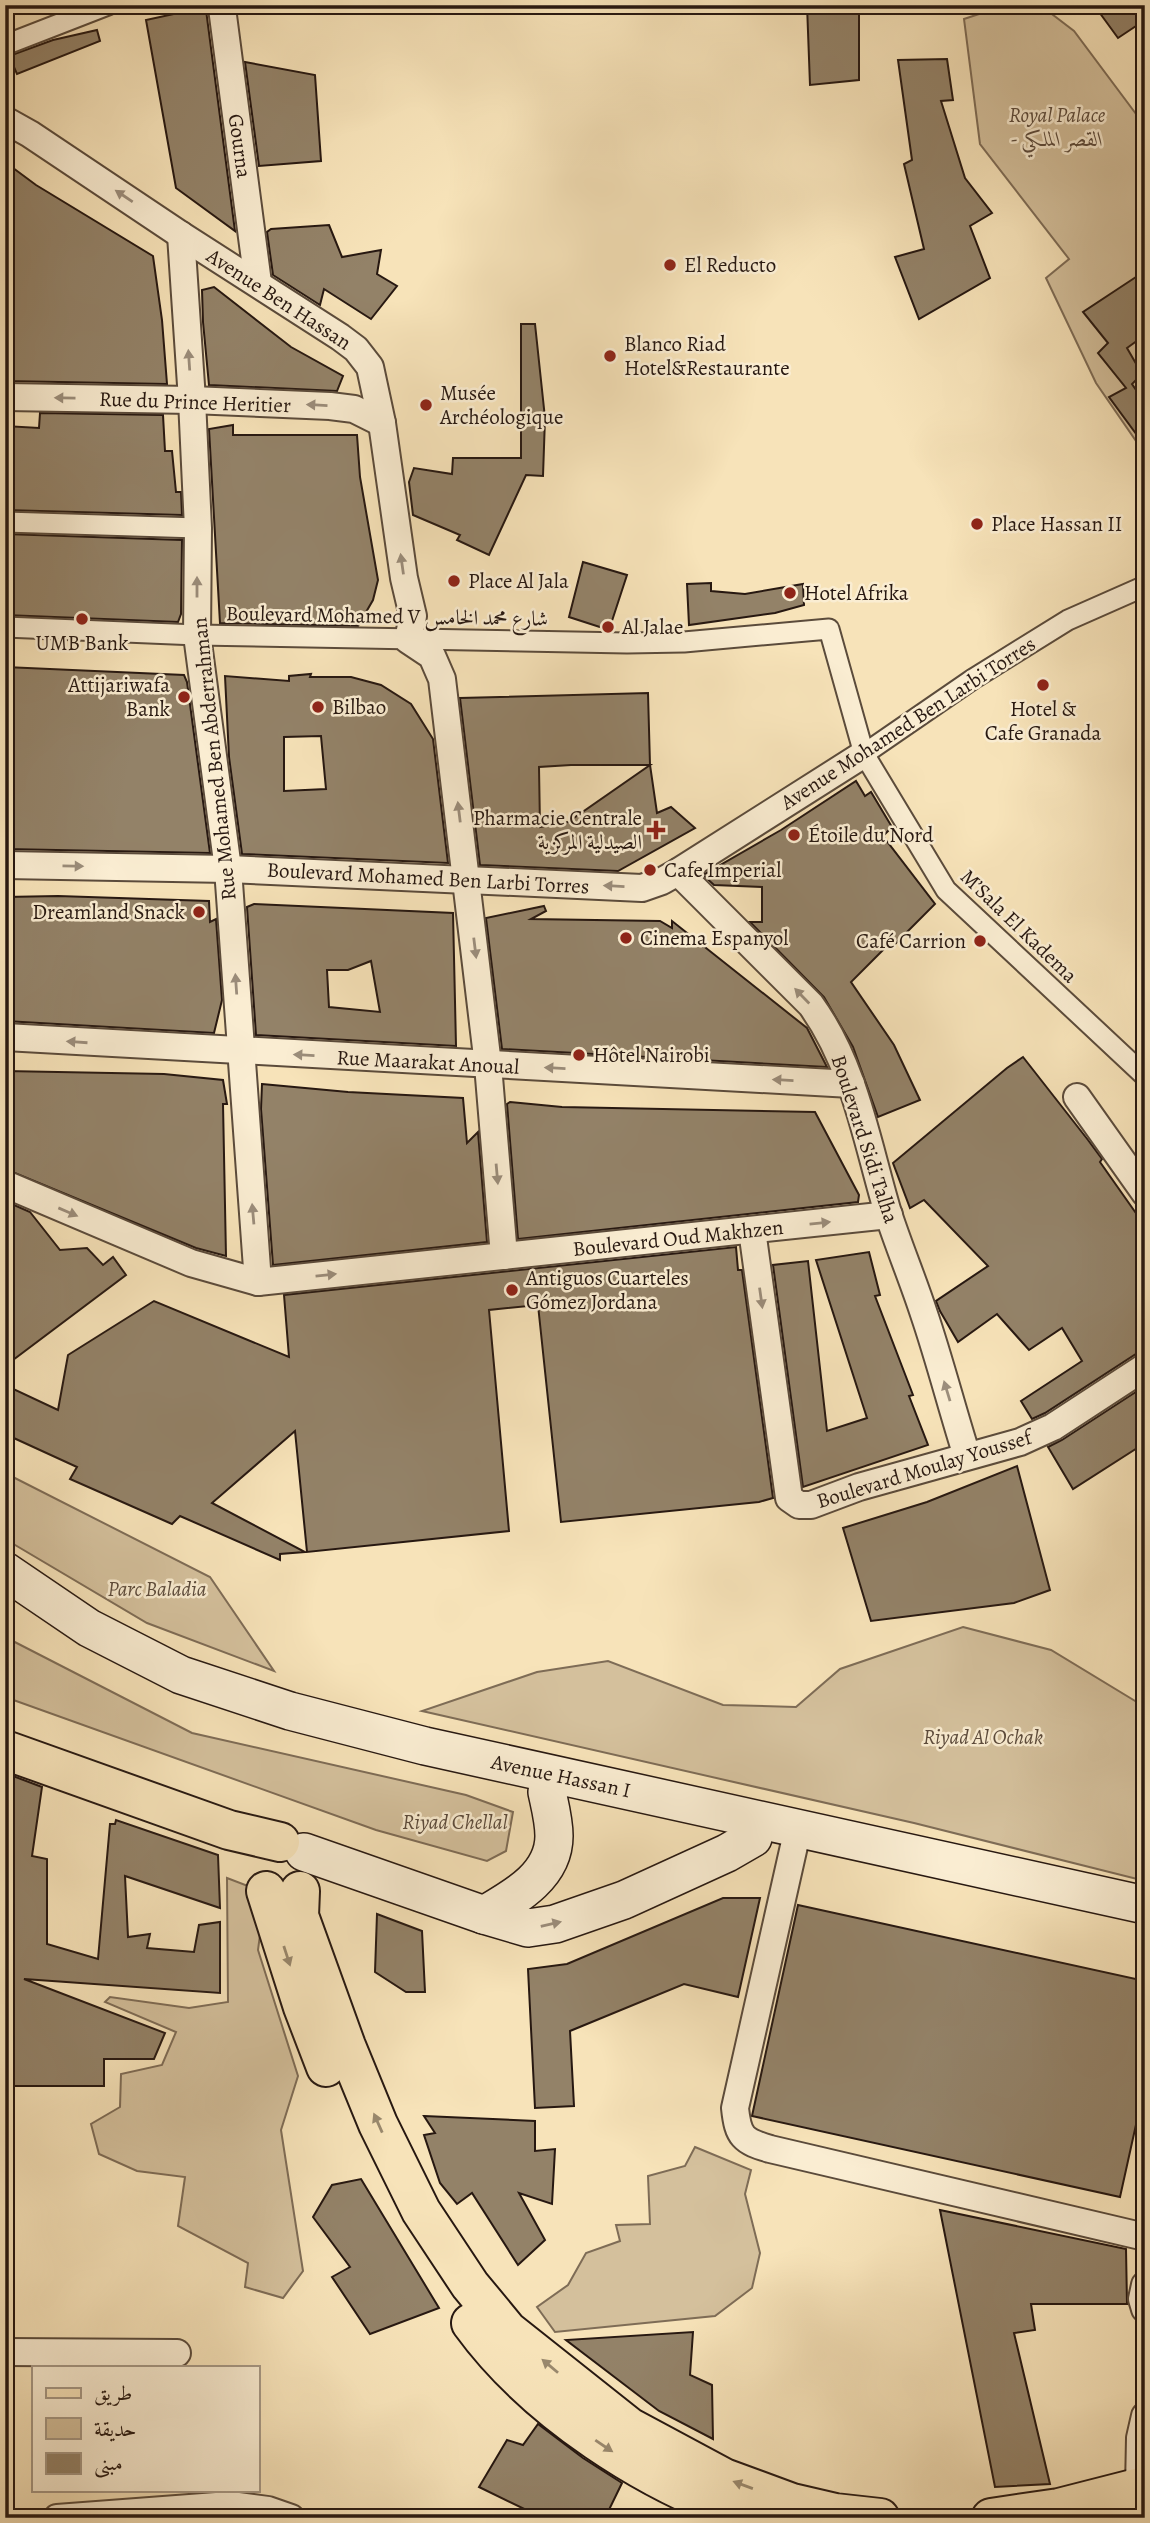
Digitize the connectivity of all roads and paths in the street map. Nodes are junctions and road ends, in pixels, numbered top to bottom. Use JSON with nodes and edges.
{"nodes":[{"id":1,"x":108,"y":5,"type":"edge"},
{"id":2,"x":222,"y":8,"type":"dead end"},
{"id":3,"x":5,"y":45,"type":"edge"},
{"id":4,"x":5,"y":120,"type":"edge"},
{"id":5,"x":181,"y":235,"type":"junction"},
{"id":6,"x":258,"y":283,"type":"junction"},
{"id":7,"x":5,"y":397,"type":"edge"},
{"id":8,"x":192,"y":400,"type":"junction"},
{"id":9,"x":382,"y":422,"type":"junction"},
{"id":10,"x":5,"y":522,"type":"edge"},
{"id":11,"x":198,"y":528,"type":"junction"},
{"id":12,"x":1145,"y":586,"type":"edge"},
{"id":13,"x":5,"y":626,"type":"edge"},
{"id":14,"x":410,"y":628,"type":"junction"},
{"id":15,"x":197,"y":635,"type":"junction"},
{"id":16,"x":864,"y":754,"type":"junction"},
{"id":17,"x":5,"y":865,"type":"edge"},
{"id":18,"x":228,"y":869,"type":"junction"},
{"id":19,"x":678,"y":872,"type":"junction"},
{"id":20,"x":467,"y":880,"type":"junction"},
{"id":21,"x":5,"y":1037,"type":"edge"},
{"id":22,"x":240,"y":1052,"type":"junction"},
{"id":23,"x":488,"y":1065,"type":"junction"},
{"id":24,"x":1145,"y":1076,"type":"edge"},
{"id":25,"x":851,"y":1084,"type":"junction"},
{"id":26,"x":1077,"y":1097,"type":"dead end"},
{"id":27,"x":5,"y":1184,"type":"edge"},
{"id":28,"x":1145,"y":1194,"type":"edge"},
{"id":29,"x":889,"y":1215,"type":"junction"},
{"id":30,"x":752,"y":1230,"type":"junction"},
{"id":31,"x":504,"y":1256,"type":"junction"},
{"id":32,"x":258,"y":1282,"type":"junction"},
{"id":33,"x":1145,"y":1367,"type":"edge"},
{"id":34,"x":967,"y":1457,"type":"junction"},
{"id":35,"x":5,"y":1571,"type":"edge"},
{"id":36,"x":5,"y":1602,"type":"edge"},
{"id":37,"x":5,"y":1750,"type":"edge"},
{"id":38,"x":547,"y":1792,"type":"junction"},
{"id":39,"x":753,"y":1838,"type":"junction"},
{"id":40,"x":794,"y":1846,"type":"junction"},
{"id":41,"x":286,"y":1871,"type":"junction"},
{"id":42,"x":1145,"y":1905,"type":"edge"},
{"id":43,"x":484,"y":1915,"type":"junction"},
{"id":44,"x":1145,"y":1926,"type":"edge"},
{"id":45,"x":1145,"y":2237,"type":"edge"},
{"id":46,"x":1145,"y":2285,"type":"edge"},
{"id":47,"x":1145,"y":2309,"type":"edge"},
{"id":48,"x":5,"y":2352,"type":"edge"},
{"id":49,"x":177,"y":2353,"type":"dead end"},
{"id":50,"x":1145,"y":2416,"type":"edge"},
{"id":51,"x":1142,"y":2508,"type":"edge"},
{"id":52,"x":57,"y":2518,"type":"edge"},
{"id":53,"x":291,"y":2518,"type":"edge"},
{"id":54,"x":750,"y":2518,"type":"edge"},
{"id":55,"x":880,"y":2518,"type":"edge"},
{"id":56,"x":990,"y":2518,"type":"edge"}],
"edges":[{"from":1,"to":3,"type":"street"},
{"from":2,"to":6,"type":"street","name":"Gourna"},
{"from":5,"to":4,"type":"street","name":"Avenue Ben Hassan","one_way":true},
{"from":5,"to":6,"type":"street","name":"Avenue Ben Hassan"},
{"from":8,"to":5,"type":"street","name":"Rue Mohamed Ben Abderrahman","one_way":true},
{"from":6,"to":9,"type":"street","name":"Avenue Ben Hassan"},
{"from":8,"to":7,"type":"street","name":"Rue du Prince Heritier","one_way":true},
{"from":9,"to":8,"type":"street","name":"Rue du Prince Heritier","one_way":true},
{"from":8,"to":11,"type":"street","name":"Rue Mohamed Ben Abderrahman"},
{"from":14,"to":9,"type":"street","name":"Avenue Ben Hassan","one_way":true},
{"from":10,"to":11,"type":"street"},
{"from":15,"to":11,"type":"street","name":"Rue Mohamed Ben Abderrahman","one_way":true},
{"from":12,"to":16,"type":"street","name":"Avenue Mohamed Ben Larbi Torres"},
{"from":13,"to":15,"type":"street","name":"Boulevard Mohamed V شارع محمد الخامس"},
{"from":14,"to":15,"type":"street","name":"Boulevard Mohamed V شارع محمد الخامس"},
{"from":14,"to":16,"type":"street","name":"Boulevard Mohamed V شارع محمد الخامس"},
{"from":20,"to":14,"type":"street","one_way":true},
{"from":15,"to":18,"type":"street","name":"Rue Mohamed Ben Abderrahman"},
{"from":16,"to":19,"type":"street","name":"Avenue Mohamed Ben Larbi Torres"},
{"from":16,"to":24,"type":"street","name":"M’Sala El Kadema"},
{"from":17,"to":18,"type":"street","name":"Boulevard Mohamed Ben Larbi Torres","one_way":true},
{"from":18,"to":20,"type":"street","name":"Boulevard Mohamed Ben Larbi Torres"},
{"from":22,"to":18,"type":"street","name":"Rue Mohamed Ben Abderrahman","one_way":true},
{"from":19,"to":20,"type":"street","name":"Boulevard Mohamed Ben Larbi Torres","one_way":true},
{"from":25,"to":19,"type":"street","name":"Boulevard Sidi Talha","one_way":true},
{"from":20,"to":23,"type":"street","one_way":true},
{"from":22,"to":21,"type":"street","name":"Rue Maarakat Anoual","one_way":true},
{"from":23,"to":22,"type":"street","name":"Rue Maarakat Anoual","one_way":true},
{"from":32,"to":22,"type":"street","name":"Rue Mohamed Ben Abderrahman","one_way":true},
{"from":25,"to":23,"type":"street","name":"Rue Maarakat Anoual","one_way":true},
{"from":23,"to":31,"type":"street","one_way":true},
{"from":25,"to":29,"type":"street","name":"Boulevard Sidi Talha"},
{"from":26,"to":28,"type":"street"},
{"from":27,"to":32,"type":"street","one_way":true},
{"from":30,"to":29,"type":"street","name":"Boulevard Oud Makhzen","one_way":true},
{"from":34,"to":29,"type":"street","name":"Boulevard Sidi Talha","one_way":true},
{"from":30,"to":31,"type":"street","name":"Boulevard Oud Makhzen"},
{"from":30,"to":34,"type":"street","name":"Boulevard Moulay Youssef","one_way":true},
{"from":32,"to":31,"type":"street","name":"Boulevard Oud Makhzen","one_way":true},
{"from":33,"to":34,"type":"street","name":"Boulevard Moulay Youssef"},
{"from":35,"to":42,"type":"main road","name":"Avenue Hassan I"},
{"from":36,"to":38,"type":"main road","name":"Avenue Hassan I"},
{"from":37,"to":41,"type":"main road"},
{"from":38,"to":39,"type":"main road","name":"Avenue Hassan I"},
{"from":38,"to":43,"type":"main road"},
{"from":39,"to":40,"type":"main road","name":"Avenue Hassan I"},
{"from":43,"to":39,"type":"main road","one_way":true},
{"from":40,"to":44,"type":"main road","name":"Avenue Hassan I"},
{"from":40,"to":45,"type":"street"},
{"from":41,"to":43,"type":"main road"},
{"from":41,"to":54,"type":"main road","one_way":true},
{"from":55,"to":41,"type":"main road","one_way":true},
{"from":46,"to":47,"type":"street"},
{"from":48,"to":49,"type":"street"},
{"from":50,"to":51,"type":"street"},
{"from":51,"to":56,"type":"main road"},
{"from":52,"to":53,"type":"street"}]}
